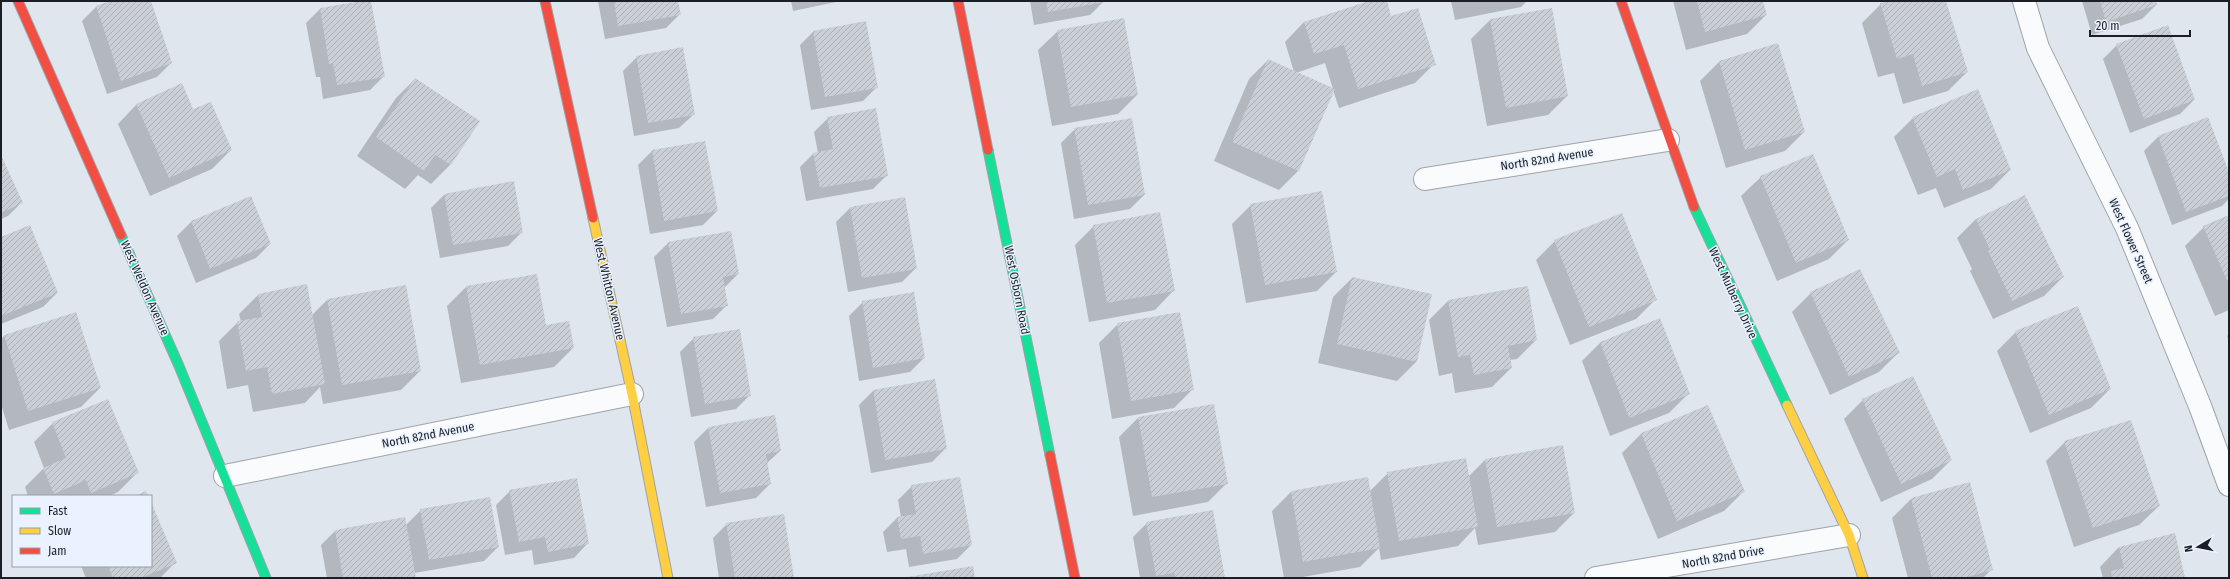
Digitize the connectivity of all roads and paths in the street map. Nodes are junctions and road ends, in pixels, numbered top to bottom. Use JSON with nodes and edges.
{"nodes":[{"id":1,"x":18,"y":1,"type":"edge"},
{"id":2,"x":545,"y":1,"type":"edge"},
{"id":3,"x":958,"y":1,"type":"edge"},
{"id":4,"x":1621,"y":1,"type":"edge"},
{"id":5,"x":2024,"y":1,"type":"edge"},
{"id":6,"x":1668,"y":140,"type":"junction"},
{"id":7,"x":1425,"y":179,"type":"dead end"},
{"id":8,"x":632,"y":394,"type":"junction"},
{"id":9,"x":225,"y":476,"type":"junction"},
{"id":10,"x":2229,"y":485,"type":"edge"},
{"id":11,"x":1849,"y":535,"type":"junction"},
{"id":12,"x":266,"y":578,"type":"edge"},
{"id":13,"x":668,"y":578,"type":"edge"},
{"id":14,"x":1075,"y":578,"type":"edge"},
{"id":15,"x":1596,"y":578,"type":"edge"},
{"id":16,"x":1863,"y":578,"type":"edge"}],
"edges":[{"from":1,"to":9,"type":"street","name":"West Weldon Avenue"},
{"from":2,"to":8,"type":"street","name":"West Whitton Avenue"},
{"from":3,"to":14,"type":"street","name":"West Osborn Road"},
{"from":4,"to":6,"type":"street","name":"West Mulberry Drive"},
{"from":5,"to":10,"type":"street","name":"West Flower Street"},
{"from":6,"to":7,"type":"street","name":"North 82nd Avenue"},
{"from":6,"to":11,"type":"street","name":"West Mulberry Drive"},
{"from":8,"to":9,"type":"street","name":"North 82nd Avenue"},
{"from":8,"to":13,"type":"street","name":"West Whitton Avenue"},
{"from":9,"to":12,"type":"street","name":"West Weldon Avenue"},
{"from":11,"to":15,"type":"street","name":"North 82nd Drive"},
{"from":11,"to":16,"type":"street","name":"West Mulberry Drive"}]}
